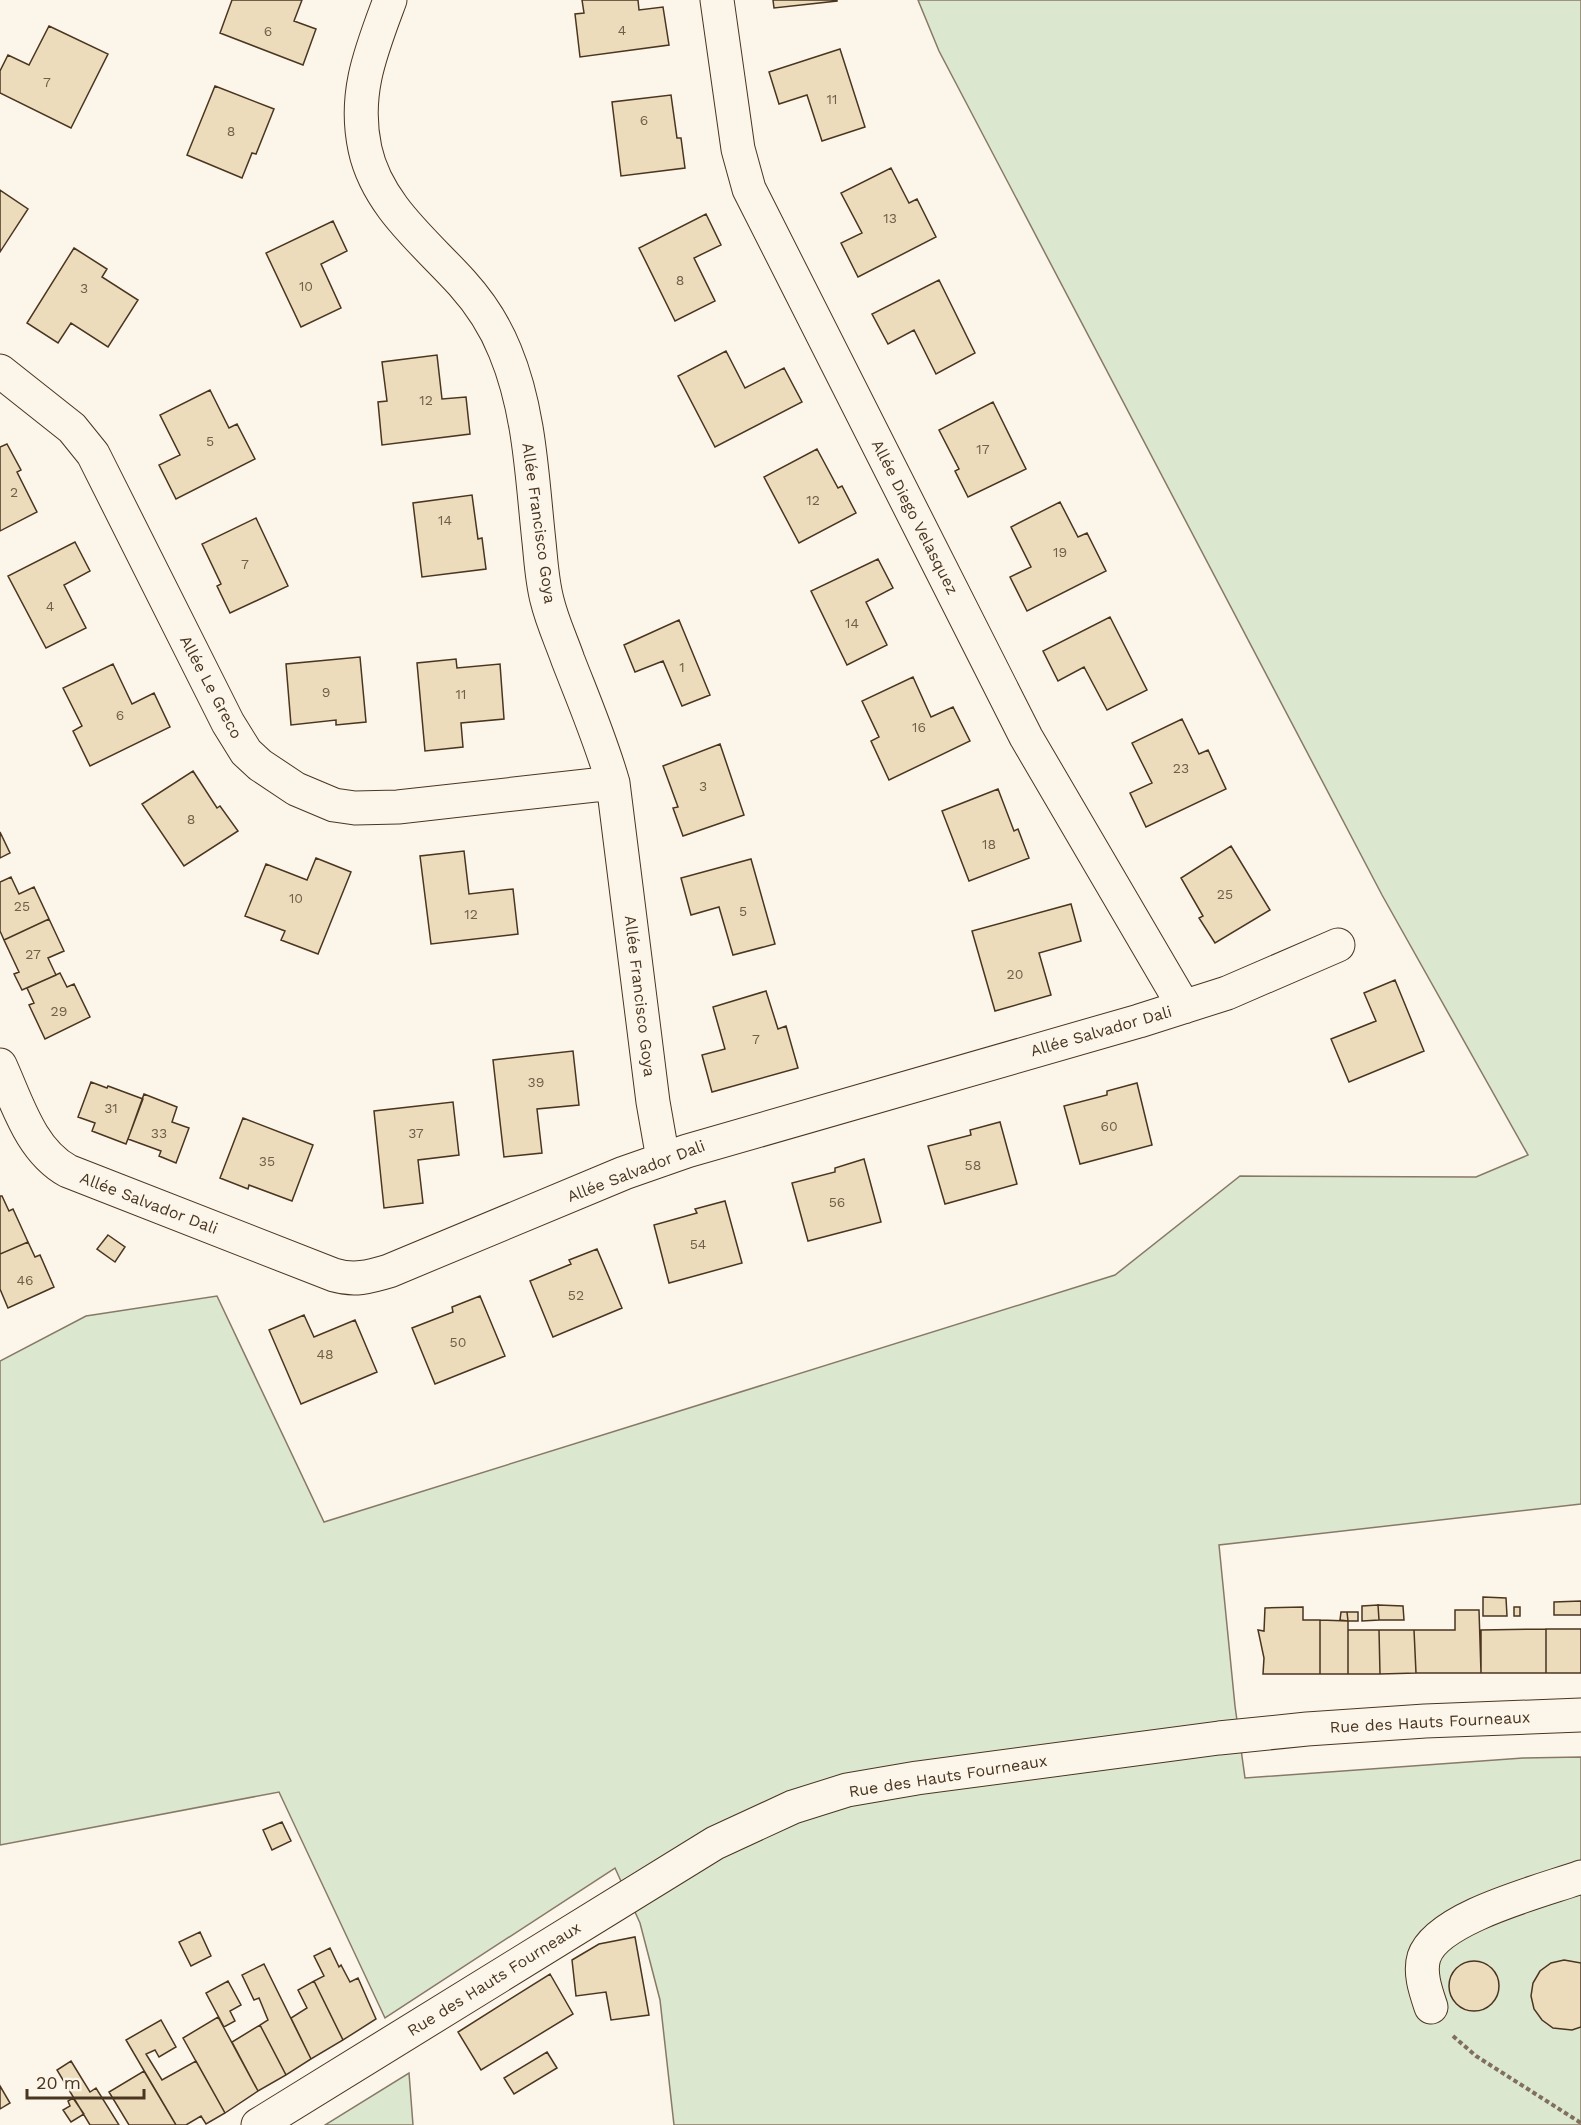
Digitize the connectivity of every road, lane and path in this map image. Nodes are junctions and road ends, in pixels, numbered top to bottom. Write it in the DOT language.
graph roads {
  1 [pos="390,0"];
  2 [pos="717,0"];
  3 [pos="0,371"];
  4 [pos="613,783"];
  5 [pos="1338,945"];
  6 [pos="1184,1007"];
  7 [pos="0,1065"];
  8 [pos="663,1159"];
  9 [pos="1581,1715"];
  10 [pos="1581,1877"];
  11 [pos="1431,2007"];
  12 [pos="1581,2123"];
  13 [pos="258,2125"];
  1 -- 4 [label="street, Allée Francisco Goya"];
  2 -- 6 [label="street, Allée Diego Velasquez"];
  3 -- 4 [label="street, Allée Le Greco"];
  4 -- 8 [label="street, Allée Francisco Goya"];
  5 -- 6 [label="street, Allée Salvador Dali"];
  6 -- 8 [label="street, Allée Salvador Dali"];
  7 -- 8 [label="street, Allée Salvador Dali"];
  9 -- 13 [label="street, Rue des Hauts Fourneaux"];
  10 -- 11 [label="street"];
  11 -- 12 [label="path"];
}
